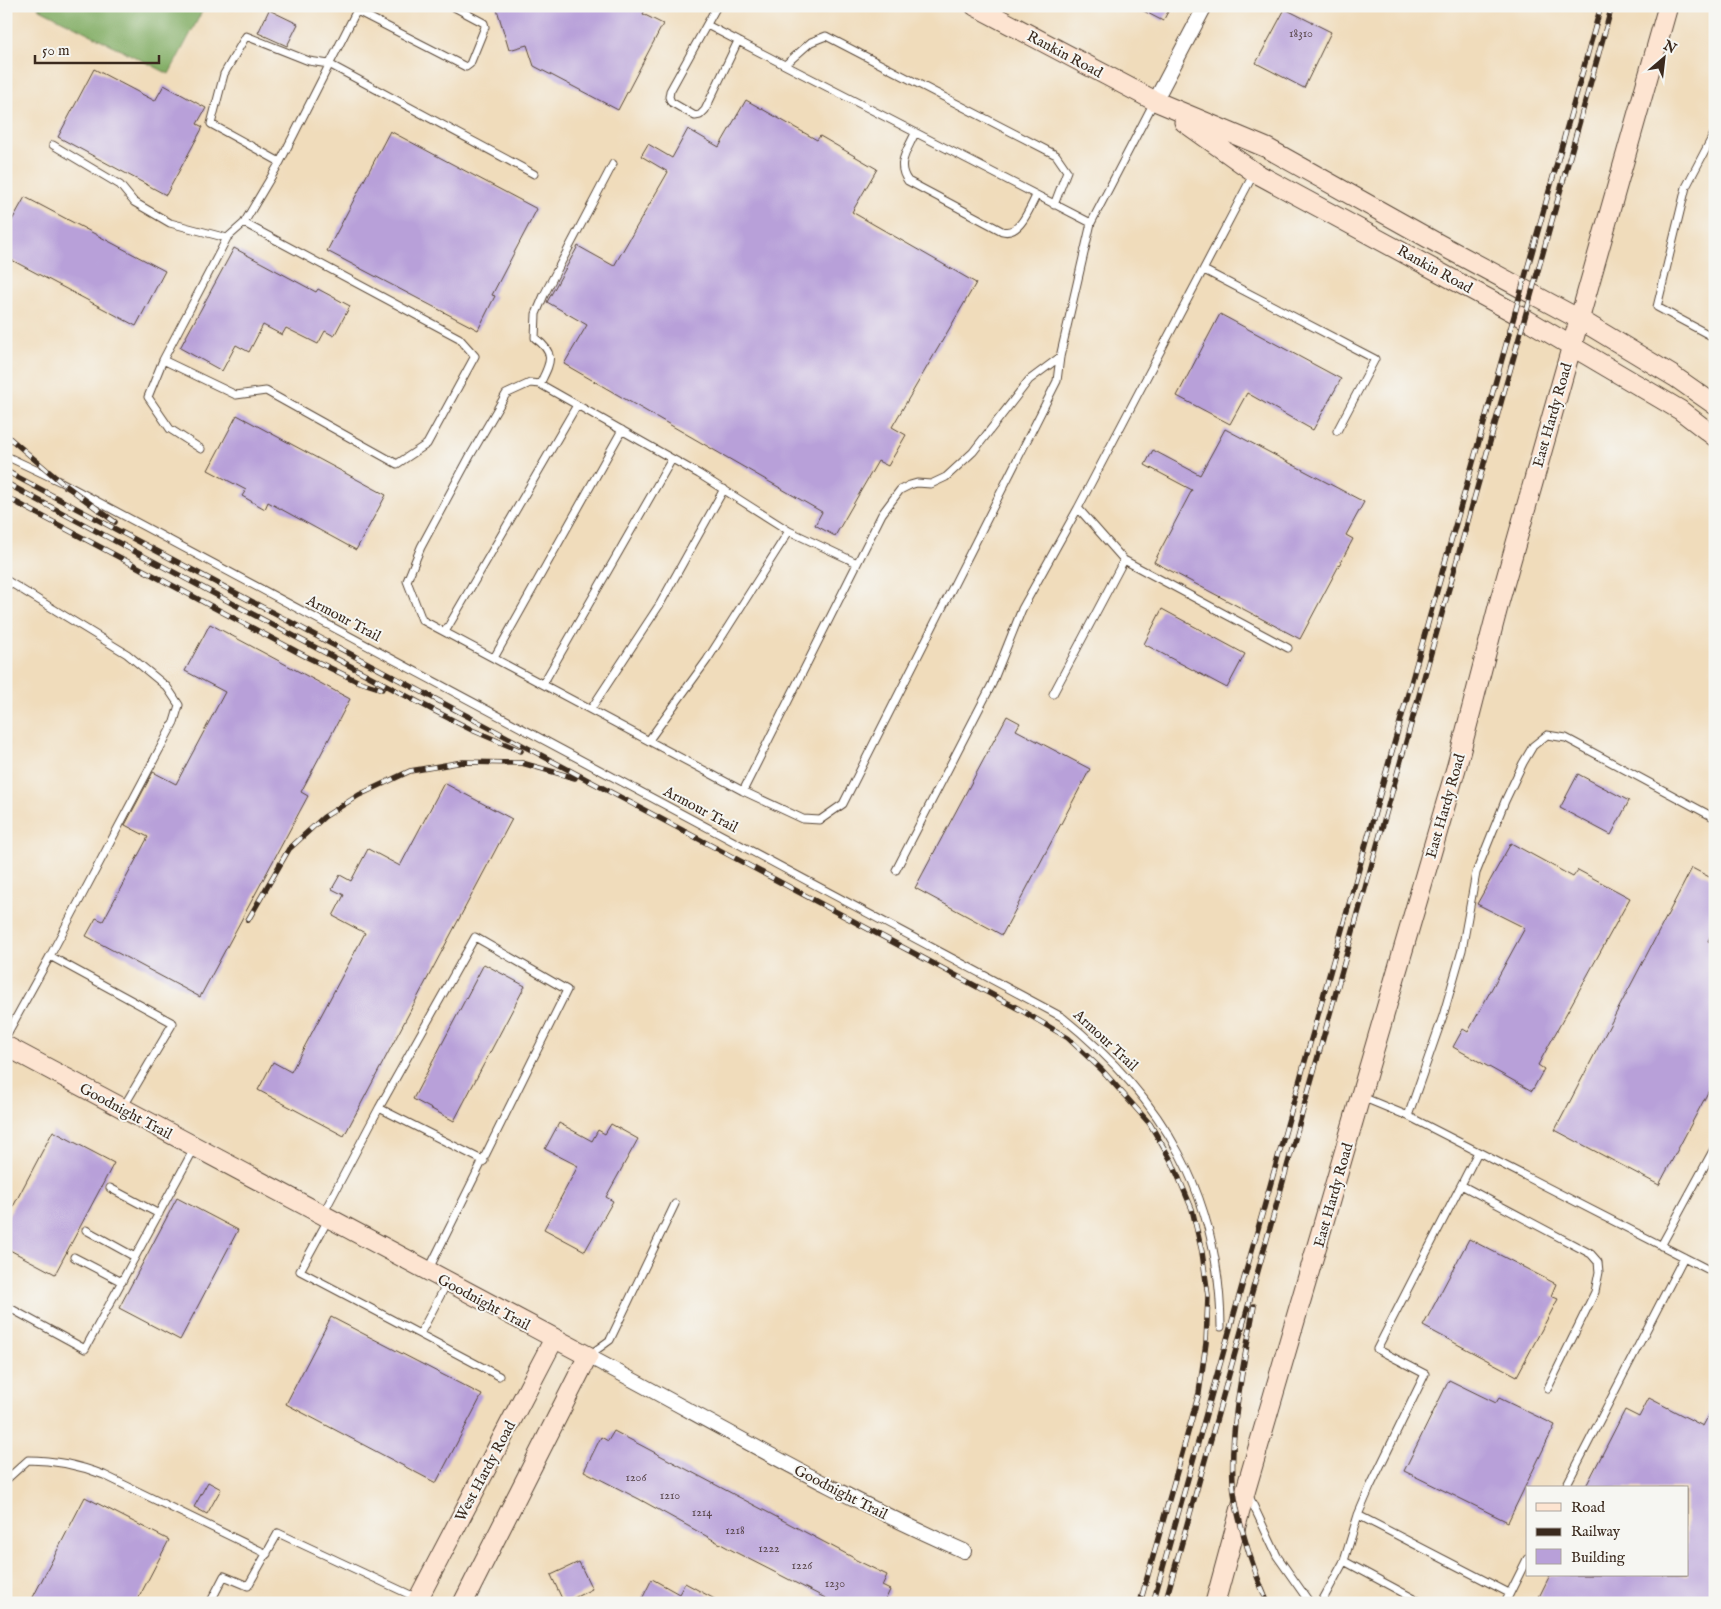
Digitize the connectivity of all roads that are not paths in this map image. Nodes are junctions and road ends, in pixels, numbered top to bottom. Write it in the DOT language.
graph roads {
  1 [pos="452,6"];
  2 [pos="717,6"];
  3 [pos="1206,6"];
  4 [pos="1668,6"];
  5 [pos="358,8"];
  6 [pos="982,8"];
  7 [pos="707,25"];
  8 [pos="738,41"];
  9 [pos="329,64"];
  10 [pos="785,65"];
  11 [pos="1155,101"];
  12 [pos="1715,132"];
  13 [pos="915,133"];
  14 [pos="53,145"];
  15 [pos="280,162"];
  16 [pos="612,164"];
  17 [pos="1254,172"];
  18 [pos="534,174"];
  19 [pos="1036,196"];
  20 [pos="1054,205"];
  21 [pos="244,223"];
  22 [pos="1091,224"];
  23 [pos="228,238"];
  24 [pos="1204,270"];
  25 [pos="1579,319"];
  26 [pos="1715,338"];
  27 [pos="1572,346"];
  28 [pos="1060,357"];
  29 [pos="163,360"];
  30 [pos="540,384"];
  31 [pos="577,405"];
  32 [pos="1715,405"];
  33 [pos="622,430"];
  34 [pos="1337,431"];
  35 [pos="1715,437"];
  36 [pos="201,449"];
  37 [pos="6,456"];
  38 [pos="672,459"];
  39 [pos="724,489"];
  40 [pos="1078,508"];
  41 [pos="789,531"];
  42 [pos="1124,560"];
  43 [pos="858,563"];
  44 [pos="6,580"];
  45 [pos="445,632"];
  46 [pos="1288,648"];
  47 [pos="494,658"];
  48 [pos="543,684"];
  49 [pos="1053,694"];
  50 [pos="591,709"];
  51 [pos="650,740"];
  52 [pos="743,791"];
  53 [pos="1715,818"];
  54 [pos="896,870"];
  55 [pos="50,956"];
  56 [pos="6,1036"];
  57 [pos="6,1046"];
  58 [pos="1362,1097"];
  59 [pos="379,1108"];
  60 [pos="123,1109"];
  61 [pos="1408,1116"];
  62 [pos="195,1147"];
  63 [pos="1715,1147"];
  64 [pos="1478,1152"];
  65 [pos="484,1161"];
  66 [pos="1461,1185"];
  67 [pos="110,1188"];
  68 [pos="675,1204"];
  69 [pos="158,1214"];
  70 [pos="326,1216"];
  71 [pos="86,1230"];
  72 [pos="1661,1246"];
  73 [pos="74,1257"];
  74 [pos="135,1257"];
  75 [pos="1684,1257"];
  76 [pos="428,1272"];
  77 [pos="1715,1274"];
  78 [pos="122,1282"];
  79 [pos="447,1282"];
  80 [pos="6,1306"];
  81 [pos="1221,1328"];
  82 [pos="420,1334"];
  83 [pos="554,1339"];
  84 [pos="588,1356"];
  85 [pos="499,1376"];
  86 [pos="1548,1388"];
  87 [pos="6,1480"];
  88 [pos="1566,1486"];
  89 [pos="1246,1489"];
  90 [pos="1358,1515"];
  91 [pos="964,1551"];
  92 [pos="267,1554"];
  93 [pos="1344,1561"];
  94 [pos="1526,1561"];
  95 [pos="1509,1593"];
  96 [pos="417,1601"];
  97 [pos="210,1603"];
  98 [pos="463,1603"];
  99 [pos="1215,1603"];
  100 [pos="1310,1603"];
  101 [pos="1321,1603"];
  102 [pos="1422,1603"];
  103 [pos="1505,1603"];
  1 -- 5 [label="lane"];
  2 -- 7 [label="lane"];
  3 -- 11 [label="street"];
  4 -- 25 [label="main road, East Hardy Road"];
  5 -- 9 [label="lane"];
  6 -- 11 [label="main road, Rankin Road"];
  7 -- 8 [label="lane"];
  7 -- 8 [label="lane"];
  8 -- 10 [label="lane"];
  9 -- 15 [label="lane"];
  9 -- 15 [label="lane"];
  9 -- 18 [label="lane"];
  10 -- 13 [label="lane"];
  10 -- 20 [label="lane"];
  11 -- 17 [label="main road, Rankin Road"];
  11 -- 22 [label="lane"];
  11 -- 25 [label="main road, Rankin Road"];
  12 -- 26 [label="lane"];
  13 -- 19 [label="lane"];
  13 -- 19 [label="lane"];
  14 -- 23 [label="lane"];
  15 -- 21 [label="lane"];
  16 -- 30 [label="lane"];
  17 -- 24 [label="lane"];
  17 -- 27 [label="main road, Rankin Road"];
  19 -- 20 [label="lane"];
  20 -- 22 [label="lane"];
  21 -- 23 [label="lane"];
  21 -- 29 [label="lane"];
  22 -- 28 [label="lane"];
  23 -- 29 [label="lane"];
  24 -- 34 [label="lane"];
  24 -- 40 [label="lane"];
  25 -- 27 [label="main road, East Hardy Road"];
  25 -- 32 [label="main road, Rankin Road"];
  27 -- 35 [label="main road, Rankin Road"];
  27 -- 58 [label="main road, East Hardy Road"];
  28 -- 43 [label="lane"];
  28 -- 52 [label="lane"];
  29 -- 36 [label="lane"];
  30 -- 31 [label="lane"];
  30 -- 45 [label="lane"];
  31 -- 33 [label="lane"];
  31 -- 45 [label="lane"];
  33 -- 38 [label="lane"];
  33 -- 47 [label="lane"];
  37 -- 81 [label="lane, Armour Trail"];
  38 -- 39 [label="lane"];
  38 -- 48 [label="lane"];
  39 -- 41 [label="lane"];
  39 -- 50 [label="lane"];
  40 -- 42 [label="lane"];
  40 -- 54 [label="lane"];
  41 -- 43 [label="lane"];
  41 -- 51 [label="lane"];
  42 -- 46 [label="lane"];
  42 -- 49 [label="lane"];
  43 -- 52 [label="lane"];
  44 -- 55 [label="lane"];
  45 -- 47 [label="lane"];
  47 -- 48 [label="lane"];
  48 -- 50 [label="lane"];
  50 -- 51 [label="lane"];
  51 -- 52 [label="lane"];
  53 -- 61 [label="lane"];
  55 -- 56 [label="lane"];
  55 -- 60 [label="lane"];
  57 -- 60 [label="main road, Goodnight Trail"];
  58 -- 61 [label="lane"];
  58 -- 89 [label="main road, East Hardy Road"];
  59 -- 65 [label="lane"];
  59 -- 65 [label="lane"];
  59 -- 70 [label="lane"];
  60 -- 62 [label="main road, Goodnight Trail"];
  61 -- 64 [label="lane"];
  62 -- 69 [label="lane"];
  62 -- 70 [label="main road, Goodnight Trail"];
  63 -- 72 [label="lane"];
  64 -- 66 [label="lane"];
  64 -- 72 [label="lane"];
  65 -- 76 [label="lane"];
  66 -- 86 [label="lane"];
  66 -- 90 [label="lane"];
  67 -- 69 [label="lane"];
  68 -- 84 [label="lane"];
  69 -- 74 [label="lane"];
  70 -- 76 [label="main road, Goodnight Trail"];
  70 -- 82 [label="lane"];
  71 -- 74 [label="lane"];
  72 -- 75 [label="lane"];
  73 -- 78 [label="lane"];
  74 -- 78 [label="lane"];
  75 -- 77 [label="lane"];
  75 -- 88 [label="lane"];
  76 -- 79 [label="main road, Goodnight Trail"];
  78 -- 80 [label="lane"];
  79 -- 82 [label="lane"];
  79 -- 83 [label="main road, Goodnight Trail"];
  82 -- 85 [label="lane"];
  83 -- 84 [label="main road, Goodnight Trail"];
  83 -- 96 [label="main road, West Hardy Road"];
  84 -- 91 [label="street, Goodnight Trail"];
  84 -- 98 [label="main road"];
  87 -- 92 [label="lane"];
  89 -- 99 [label="main road, East Hardy Road"];
  89 -- 100 [label="lane"];
  90 -- 93 [label="lane"];
  90 -- 95 [label="lane"];
  92 -- 96 [label="lane"];
  92 -- 97 [label="lane"];
  93 -- 101 [label="lane"];
  93 -- 102 [label="lane"];
  94 -- 95 [label="lane"];
  95 -- 103 [label="lane"];
}
